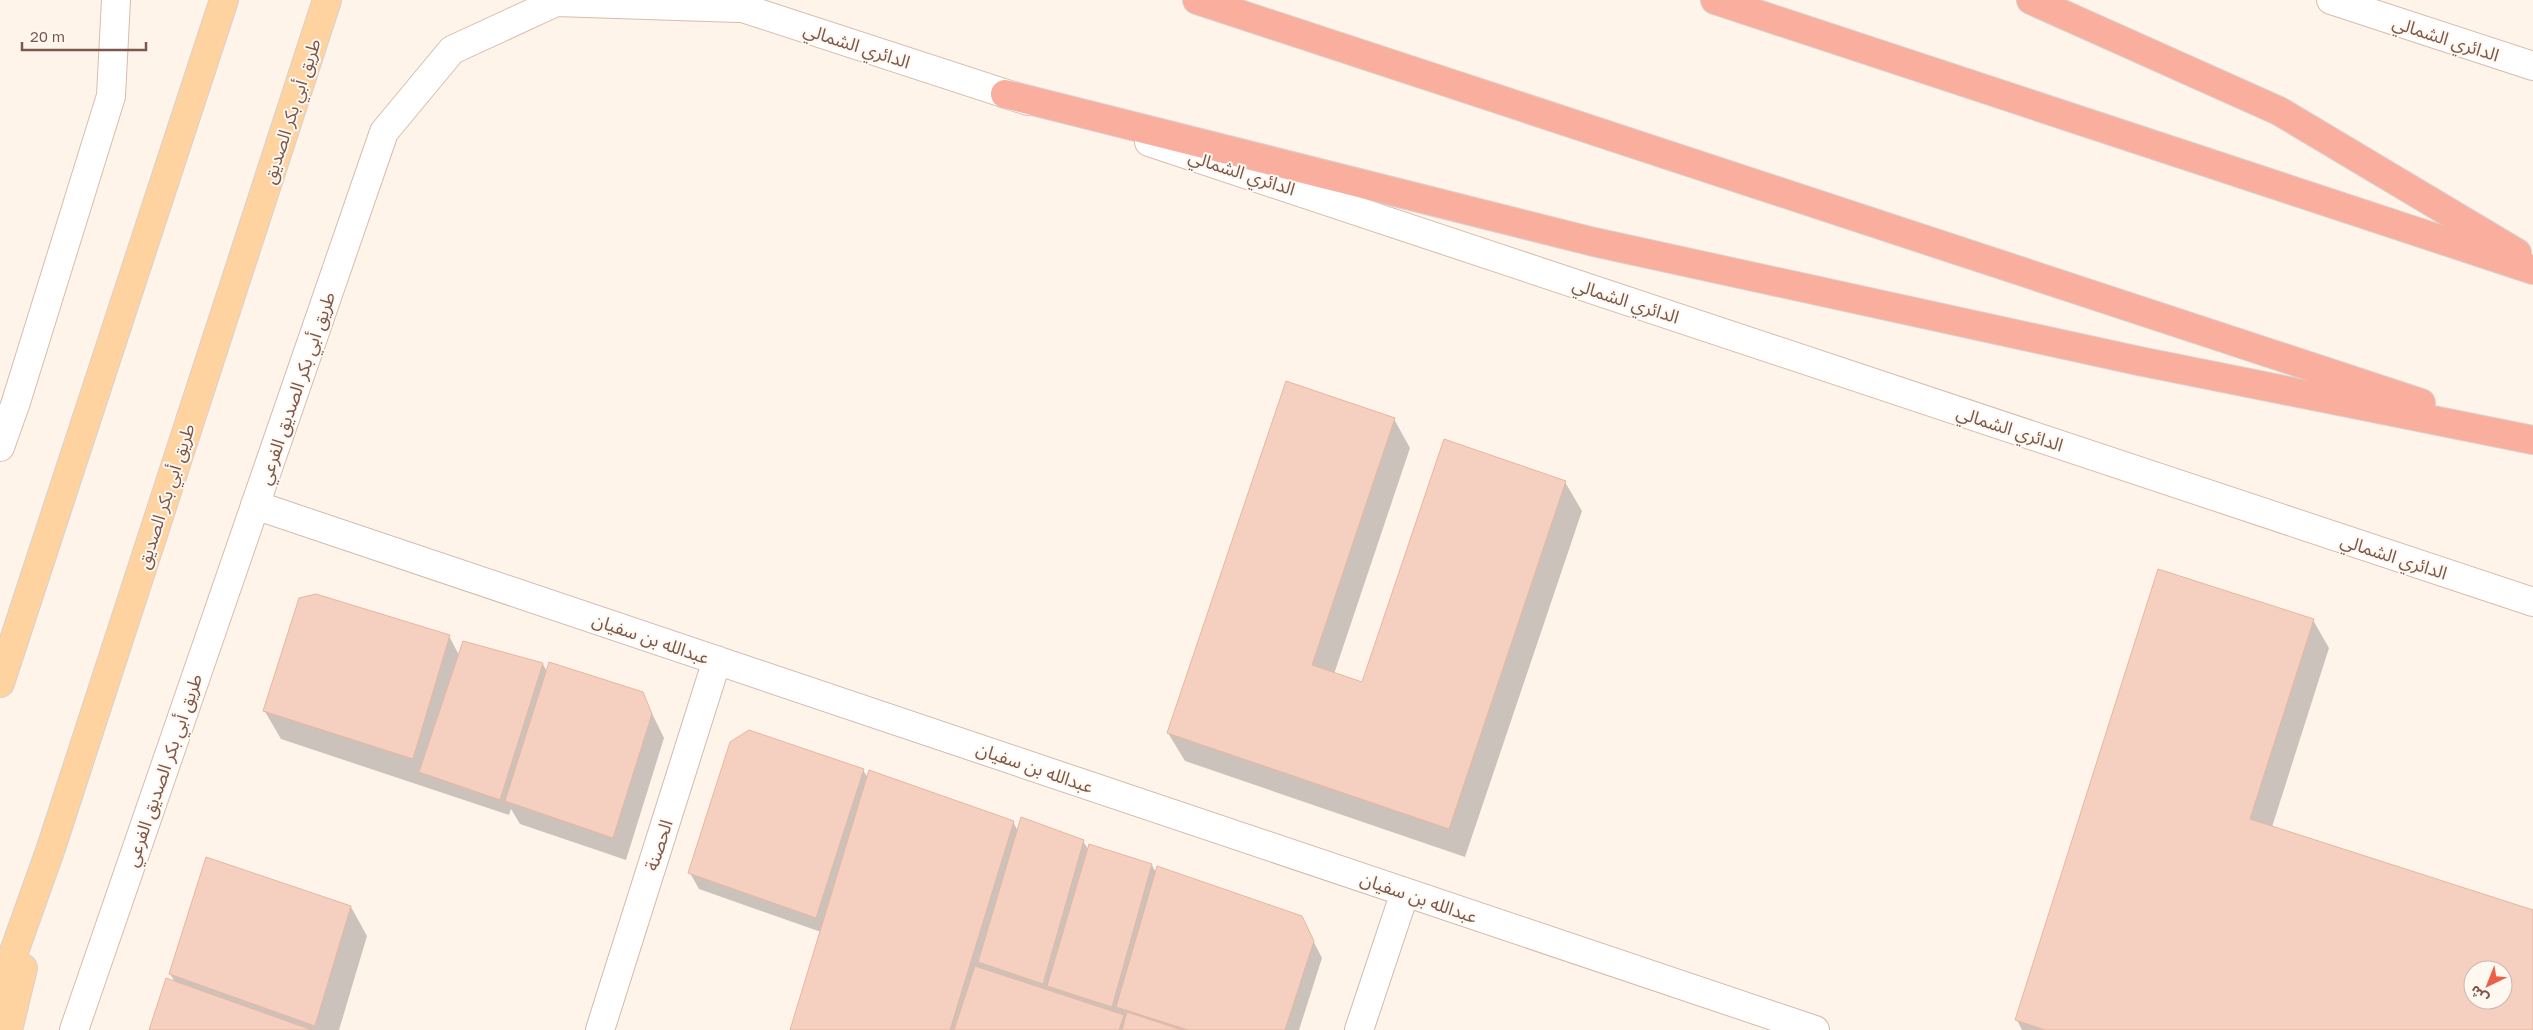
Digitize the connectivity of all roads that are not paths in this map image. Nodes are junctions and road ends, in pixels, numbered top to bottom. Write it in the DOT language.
graph roads {
  1 [pos="116,0"];
  2 [pos="224,0"];
  3 [pos="327,0"];
  4 [pos="718,0"];
  5 [pos="1197,0"];
  6 [pos="1715,0"];
  7 [pos="2031,0"];
  8 [pos="2331,0"];
  9 [pos="744,8"];
  10 [pos="2533,66"];
  11 [pos="1005,94"];
  12 [pos="2533,263"];
  13 [pos="2533,270"];
  14 [pos="8,400"];
  15 [pos="2533,440"];
  16 [pos="0,447"];
  17 [pos="255,505"];
  18 [pos="2533,602"];
  19 [pos="717,660"];
  20 [pos="0,683"];
  21 [pos="51,848"];
  22 [pos="1405,892"];
  23 [pos="0,991"];
  24 [pos="8,1030"];
  25 [pos="74,1030"];
  26 [pos="600,1030"];
  27 [pos="1360,1030"];
  28 [pos="1815,1030"];
  1 -- 14 [label="street"];
  2 -- 20 [label="main road"];
  3 -- 21 [label="main road, طريق أبي بكر الصديق"];
  4 -- 9 [label="street, الدائري الشمالي"];
  5 -- 15 [label="highway"];
  6 -- 13 [label="highway"];
  7 -- 12 [label="highway"];
  8 -- 10 [label="street, الدائري الشمالي"];
  9 -- 11 [label="street, الدائري الشمالي"];
  9 -- 17 [label="street, طريق أبي بكر الصديق الفرعي"];
  11 -- 15 [label="highway"];
  11 -- 18 [label="street, الدائري الشمالي"];
  14 -- 16 [label="street"];
  17 -- 19 [label="street, عبدالله بن سفيان"];
  17 -- 25 [label="street, طريق أبي بكر الصديق الفرعي"];
  19 -- 22 [label="street, عبدالله بن سفيان"];
  19 -- 26 [label="street, الحصنة"];
  21 -- 23 [label="main road, طريق أبي بكر الصديق"];
  21 -- 24 [label="main road"];
  22 -- 27 [label="street"];
  22 -- 28 [label="street, عبدالله بن سفيان"];
}
